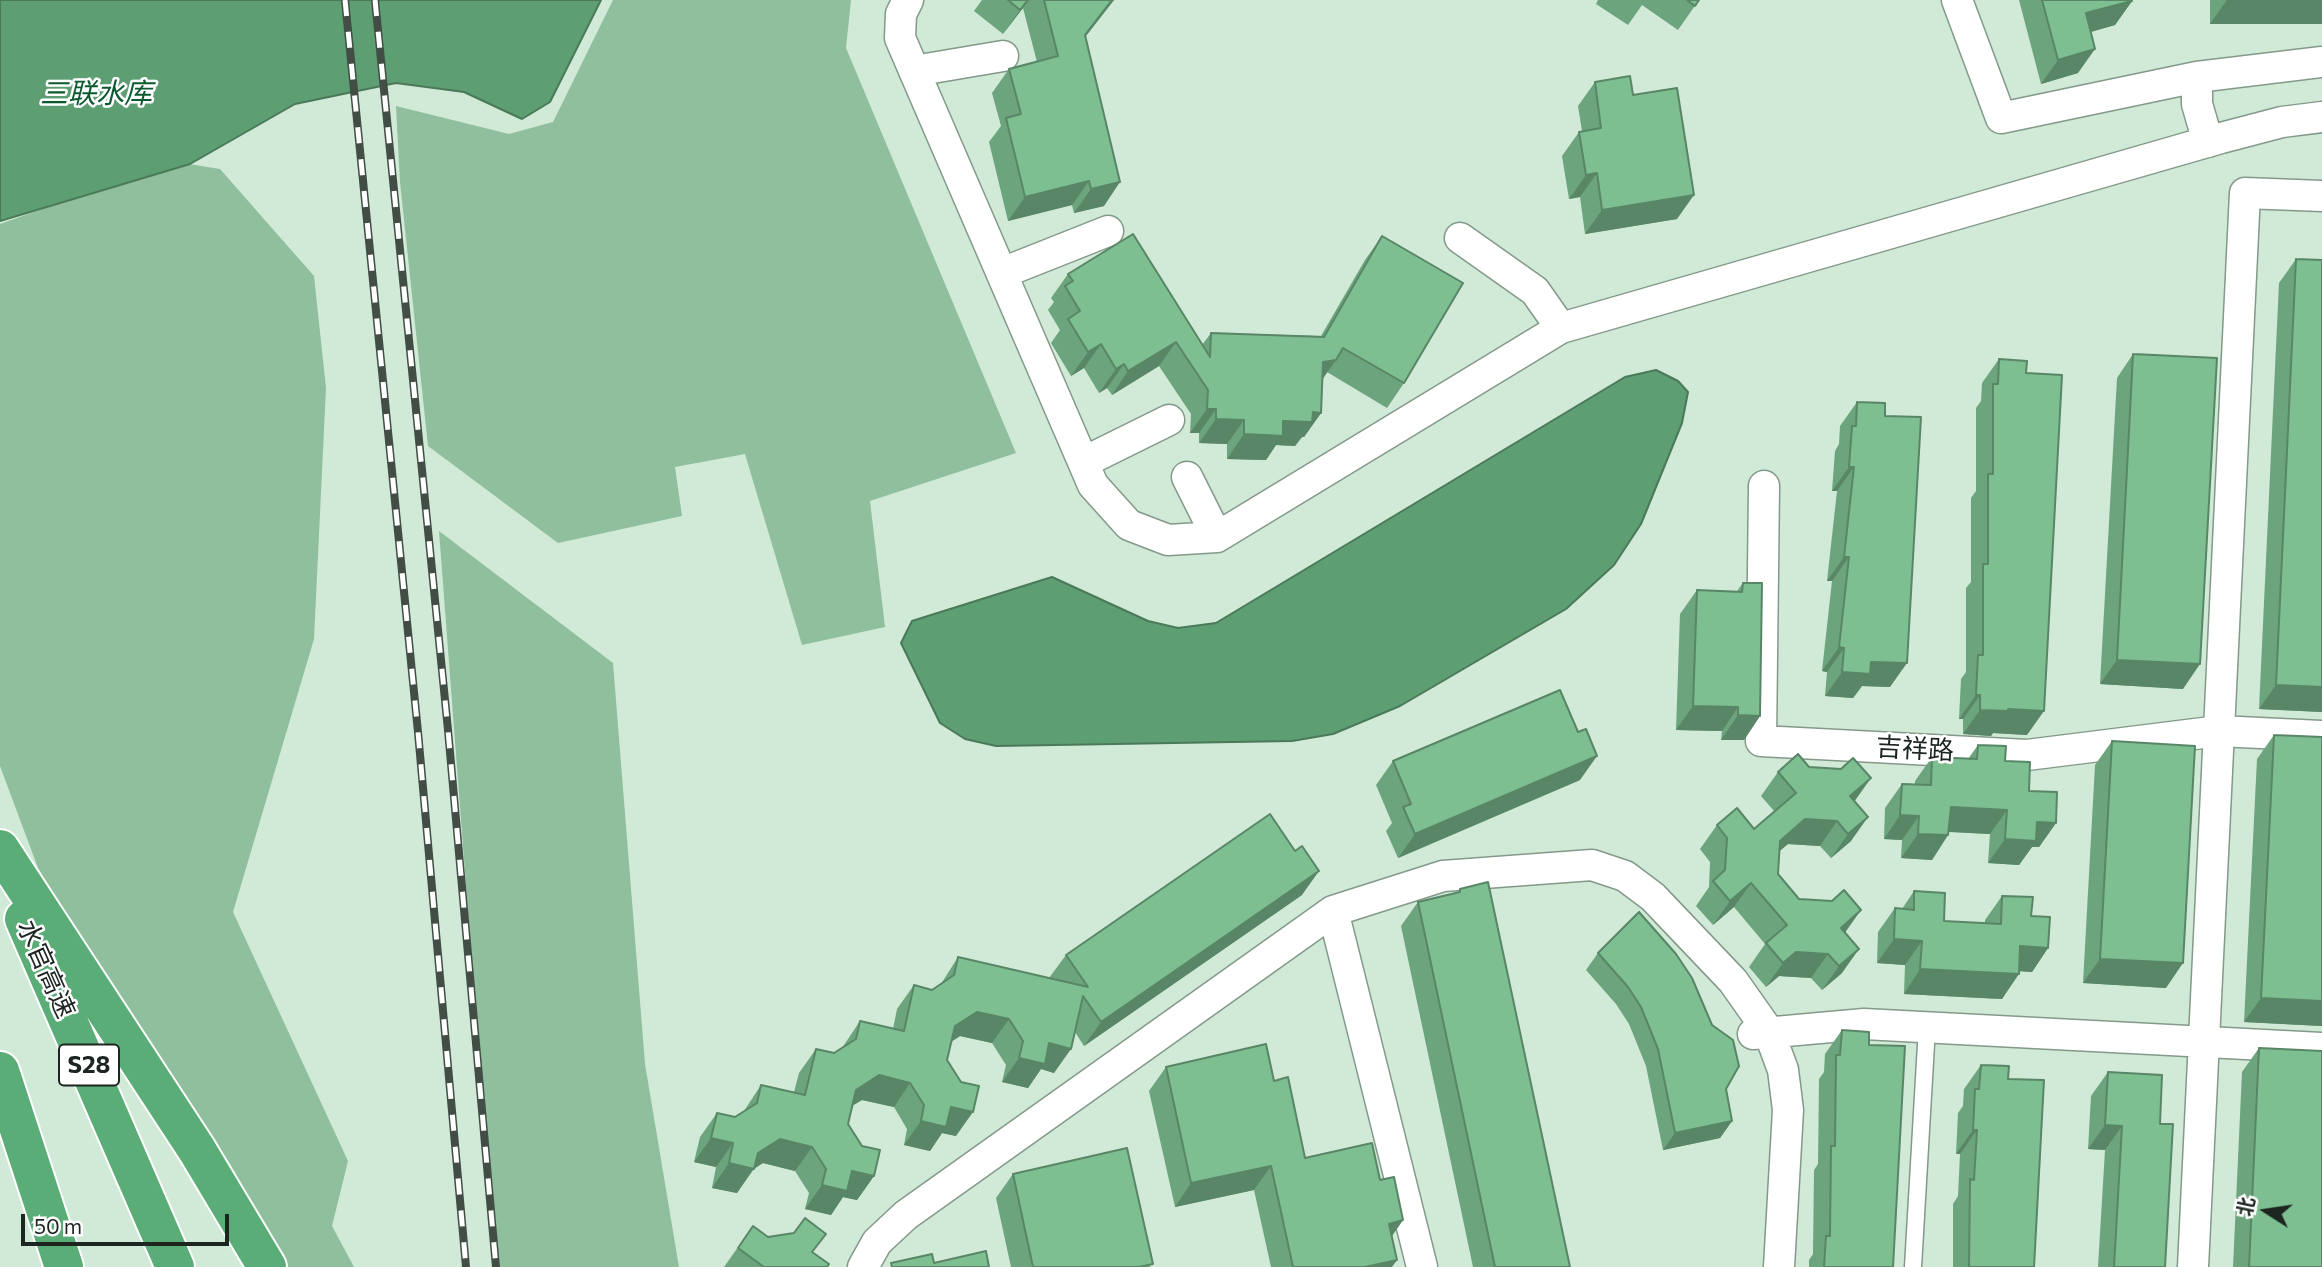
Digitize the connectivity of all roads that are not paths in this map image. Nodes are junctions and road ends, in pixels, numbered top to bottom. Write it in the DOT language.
graph roads {
  1 [pos="908,0"];
  2 [pos="1956,0"];
  3 [pos="1003,56"];
  4 [pos="2322,62"];
  5 [pos="914,71"];
  6 [pos="2197,77"];
  7 [pos="2322,117"];
  8 [pos="2208,142"];
  9 [pos="2322,196"];
  10 [pos="1108,231"];
  11 [pos="1460,238"];
  12 [pos="1002,274"];
  13 [pos="1561,328"];
  14 [pos="1168,420"];
  15 [pos="1084,462"];
  16 [pos="1187,477"];
  17 [pos="1764,486"];
  18 [pos="1217,537"];
  19 [pos="2219,731"];
  20 [pos="2322,736"];
  21 [pos="0,849"];
  22 [pos="0,865"];
  23 [pos="1333,911"];
  24 [pos="1927,1027"];
  25 [pos="1761,1033"];
  26 [pos="2204,1042"];
  27 [pos="2322,1048"];
  28 [pos="0,1071"];
  29 [pos="64,1267"];
  30 [pos="176,1267"];
  31 [pos="267,1267"];
  32 [pos="863,1267"];
  33 [pos="1422,1267"];
  34 [pos="1779,1267"];
  35 [pos="1913,1267"];
  36 [pos="2193,1267"];
  1 -- 5 [label="street"];
  2 -- 6 [label="street"];
  3 -- 5 [label="street"];
  4 -- 6 [label="street"];
  5 -- 12 [label="street"];
  6 -- 8 [label="street"];
  7 -- 8 [label="street"];
  8 -- 13 [label="street"];
  9 -- 19 [label="street"];
  10 -- 12 [label="street"];
  11 -- 13 [label="street"];
  12 -- 15 [label="street"];
  13 -- 18 [label="street"];
  14 -- 15 [label="street"];
  15 -- 18 [label="street"];
  16 -- 18 [label="street"];
  17 -- 19 [label="street, 吉祥路"];
  19 -- 20 [label="street, 吉祥路"];
  19 -- 26 [label="street"];
  21 -- 31 [label="highway"];
  22 -- 30 [label="highway, 水官高速 / S28"];
  23 -- 25 [label="street"];
  23 -- 32 [label="street"];
  23 -- 33 [label="street"];
  24 -- 25 [label="street"];
  24 -- 26 [label="street"];
  24 -- 35 [label="lane"];
  25 -- 34 [label="street"];
  26 -- 27 [label="street"];
  26 -- 36 [label="street"];
  28 -- 29 [label="highway"];
}
